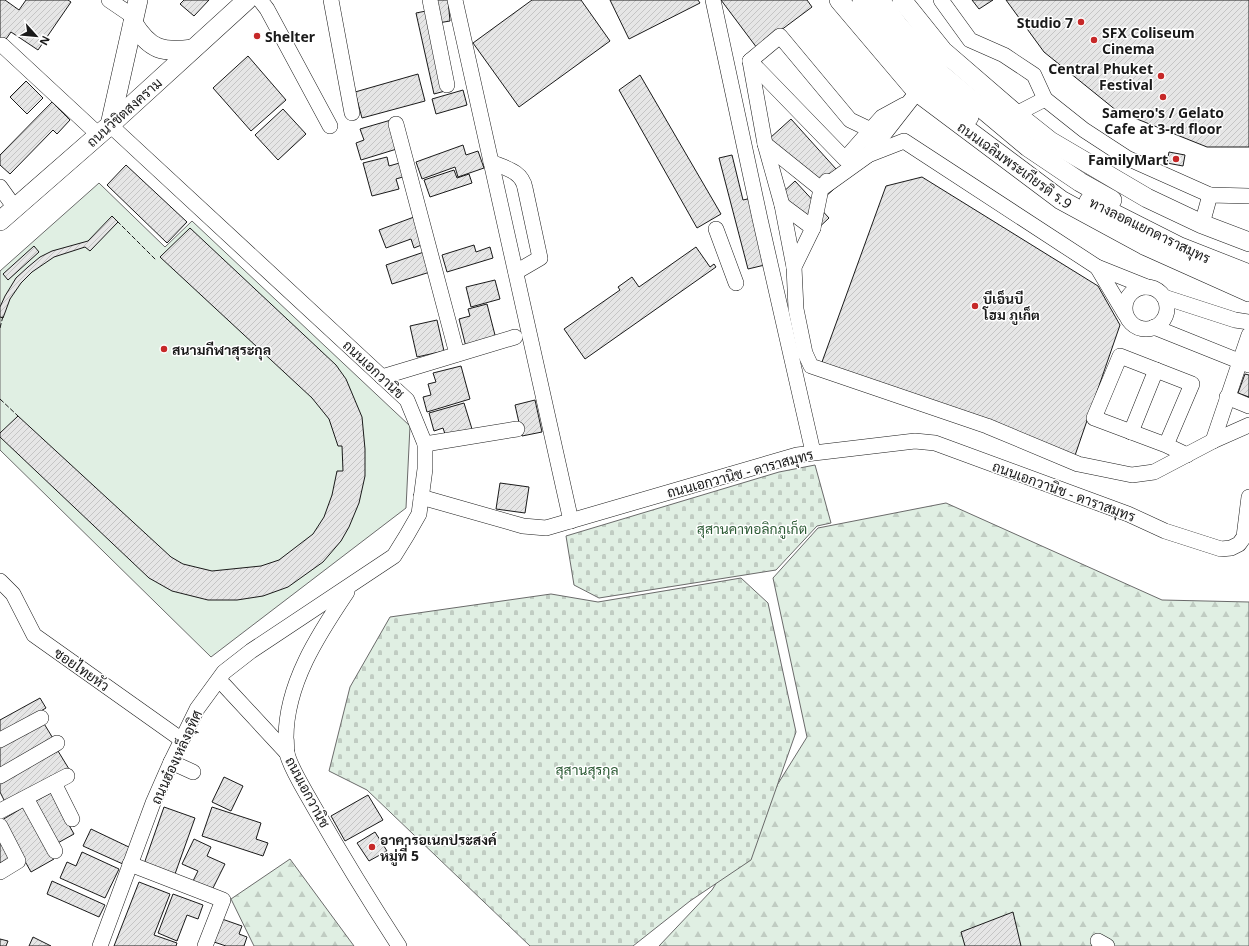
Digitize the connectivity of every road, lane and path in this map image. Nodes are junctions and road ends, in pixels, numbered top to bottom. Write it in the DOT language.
graph roads {
  1 [pos="109,0"];
  2 [pos="247,0"];
  3 [pos="260,0"];
  4 [pos="332,0"];
  5 [pos="430,0"];
  6 [pos="455,0"];
  7 [pos="713,0"];
  8 [pos="839,0"];
  9 [pos="862,0"];
  10 [pos="880,0"];
  11 [pos="902,0"];
  12 [pos="941,0"];
  13 [pos="135,13"];
  14 [pos="2,45"];
  15 [pos="193,49"];
  16 [pos="750,60"];
  17 [pos="447,85"];
  18 [pos="913,97"];
  19 [pos="1045,99"];
  20 [pos="352,113"];
  21 [pos="1016,114"];
  22 [pos="396,124"];
  23 [pos="330,126"];
  24 [pos="105,130"];
  25 [pos="870,130"];
  26 [pos="765,144"];
  27 [pos="867,156"];
  28 [pos="845,159"];
  29 [pos="491,162"];
  30 [pos="0,187"];
  31 [pos="821,189"];
  32 [pos="1210,196"];
  33 [pos="1249,196"];
  34 [pos="782,205"];
  35 [pos="15,208"];
  36 [pos="0,221"];
  37 [pos="1202,224"];
  38 [pos="813,228"];
  39 [pos="716,229"];
  40 [pos="1249,242"];
  41 [pos="1249,262"];
  42 [pos="794,266"];
  43 [pos="1097,267"];
  44 [pos="516,272"];
  45 [pos="1249,274"];
  46 [pos="736,283"];
  47 [pos="1147,287"];
  48 [pos="1249,292"];
  49 [pos="1164,297"];
  50 [pos="1125,315"];
  51 [pos="1249,322"];
  52 [pos="1154,328"];
  53 [pos="1249,335"];
  54 [pos="515,337"];
  55 [pos="457,354"];
  56 [pos="1244,363"];
  57 [pos="1156,370"];
  58 [pos="382,377"];
  59 [pos="1227,397"];
  60 [pos="1249,406"];
  61 [pos="1249,425"];
  62 [pos="517,429"];
  63 [pos="1131,432"];
  64 [pos="1213,441"];
  65 [pos="425,444"];
  66 [pos="1166,445"];
  67 [pos="813,452"];
  68 [pos="1187,455"];
  69 [pos="421,497"];
  70 [pos="1249,497"];
  71 [pos="571,521"];
  72 [pos="0,581"];
  73 [pos="352,585"];
  74 [pos="313,611"];
  75 [pos="325,624"];
  76 [pos="228,670"];
  77 [pos="224,685"];
  78 [pos="210,692"];
  79 [pos="42,718"];
  80 [pos="286,726"];
  81 [pos="269,735"];
  82 [pos="0,740"];
  83 [pos="182,740"];
  84 [pos="57,743"];
  85 [pos="286,753"];
  86 [pos="172,762"];
  87 [pos="193,772"];
  88 [pos="0,776"];
  89 [pos="67,776"];
  90 [pos="54,783"];
  91 [pos="26,798"];
  92 [pos="1,810"];
  93 [pos="72,819"];
  94 [pos="0,826"];
  95 [pos="55,851"];
  96 [pos="130,864"];
  97 [pos="0,872"];
  98 [pos="100,946"];
  99 [pos="205,946"];
  100 [pos="399,946"];
  1 -- 13 [label="street"];
  2 -- 15 [label="main road, ถนนวิชิตสงคราม"];
  3 -- 23 [label="street"];
  4 -- 20 [label="street"];
  5 -- 17 [label="street"];
  6 -- 29 [label="street"];
  7 -- 67 [label="street"];
  8 -- 18 [label="main road, ถนนเฉลิมพระเกียรติ ร.9"];
  9 -- 45 [label="main road, ทางลอดแยกดาราสมุทร"];
  10 -- 41 [label="main road, ทางลอดแยกดาราสมุทร"];
  11 -- 21 [label="main road"];
  12 -- 19 [label="street"];
  13 -- 15 [label="main road"];
  13 -- 24 [label="main road"];
  14 -- 24 [label="street, ถนนเอกวานิช"];
  15 -- 24 [label="main road, ถนนวิชิตสงคราม"];
  16 -- 25 [label="street"];
  16 -- 26 [label="street"];
  16 -- 28 [label="street"];
  18 -- 25 [label="street"];
  18 -- 27 [label="street"];
  18 -- 48 [label="main road, ถนนเฉลิมพระเกียรติ ร.9"];
  19 -- 21 [label="street"];
  19 -- 32 [label="street"];
  21 -- 37 [label="main road"];
  22 -- 55 [label="street"];
  24 -- 35 [label="main road, ถนนวิชิตสงคราม"];
  24 -- 58 [label="street, ถนนเอกวานิช"];
  25 -- 28 [label="street"];
  26 -- 31 [label="street"];
  26 -- 34 [label="street"];
  27 -- 31 [label="street"];
  27 -- 43 [label="street"];
  28 -- 31 [label="street"];
  29 -- 44 [label="street"];
  29 -- 44 [label="street"];
  30 -- 35 [label="street"];
  31 -- 38 [label="street"];
  32 -- 33 [label="street"];
  32 -- 37 [label="street"];
  34 -- 38 [label="street"];
  34 -- 42 [label="street"];
  35 -- 36 [label="main road, ถนนวิชิตสงคราม"];
  37 -- 40 [label="main road"];
  38 -- 42 [label="street"];
  39 -- 46 [label="street"];
  42 -- 68 [label="street"];
  43 -- 47 [label="street"];
  43 -- 50 [label="street"];
  44 -- 71 [label="street"];
  47 -- 49 [label="street"];
  47 -- 50 [label="street"];
  49 -- 51 [label="street"];
  49 -- 52 [label="street"];
  50 -- 52 [label="street"];
  52 -- 56 [label="street"];
  53 -- 56 [label="street"];
  54 -- 55 [label="street"];
  55 -- 58 [label="street"];
  56 -- 59 [label="street"];
  57 -- 63 [label="street"];
  57 -- 63 [label="street"];
  57 -- 66 [label="street"];
  58 -- 65 [label="street, ถนนเอกวานิช"];
  59 -- 60 [label="street"];
  59 -- 64 [label="street"];
  61 -- 64 [label="street"];
  62 -- 65 [label="street"];
  63 -- 66 [label="street"];
  64 -- 68 [label="street"];
  65 -- 69 [label="street, ถนนเอกวานิช"];
  66 -- 68 [label="street"];
  67 -- 70 [label="street, ถนนเอกวานิช - ดาราสมุทร"];
  67 -- 71 [label="street, ถนนเอกวานิช - ดาราสมุทร"];
  69 -- 71 [label="street, ถนนเอกวานิช - ดาราสมุทร"];
  69 -- 73 [label="street, ถนนเอกวานิช"];
  72 -- 83 [label="street, ซอยไทยหัว"];
  73 -- 74 [label="street, ถนนฮ๋องเหล็งอุทิศ"];
  73 -- 75 [label="street, ถนนเอกวานิช"];
  74 -- 75 [label="street"];
  74 -- 76 [label="street, ถนนฮ๋องเหล็งอุทิศ"];
  75 -- 80 [label="street, ถนนเอกวานิช"];
  76 -- 77 [label="street"];
  76 -- 78 [label="street, ถนนฮ๋องเหล็งอุทิศ"];
  77 -- 78 [label="street"];
  77 -- 81 [label="street"];
  78 -- 83 [label="street, ถนนฮ๋องเหล็งอุทิศ"];
  79 -- 82 [label="street"];
  80 -- 81 [label="street"];
  80 -- 85 [label="street, ถนนเอกวานิช"];
  81 -- 85 [label="street"];
  83 -- 86 [label="street, ถนนฮ๋องเหล็งอุทิศ"];
  84 -- 88 [label="street"];
  85 -- 100 [label="street, ถนนเอกวานิช"];
  86 -- 87 [label="street"];
  86 -- 96 [label="street, ถนนฮ๋องเหล็งอุทิศ"];
  89 -- 90 [label="street"];
  90 -- 91 [label="street"];
  90 -- 93 [label="street"];
  91 -- 92 [label="street"];
  91 -- 95 [label="street"];
  94 -- 97 [label="street"];
  96 -- 98 [label="street, ถนนฮ๋องเหล็งอุทิศ"];
  96 -- 99 [label="street"];
}
